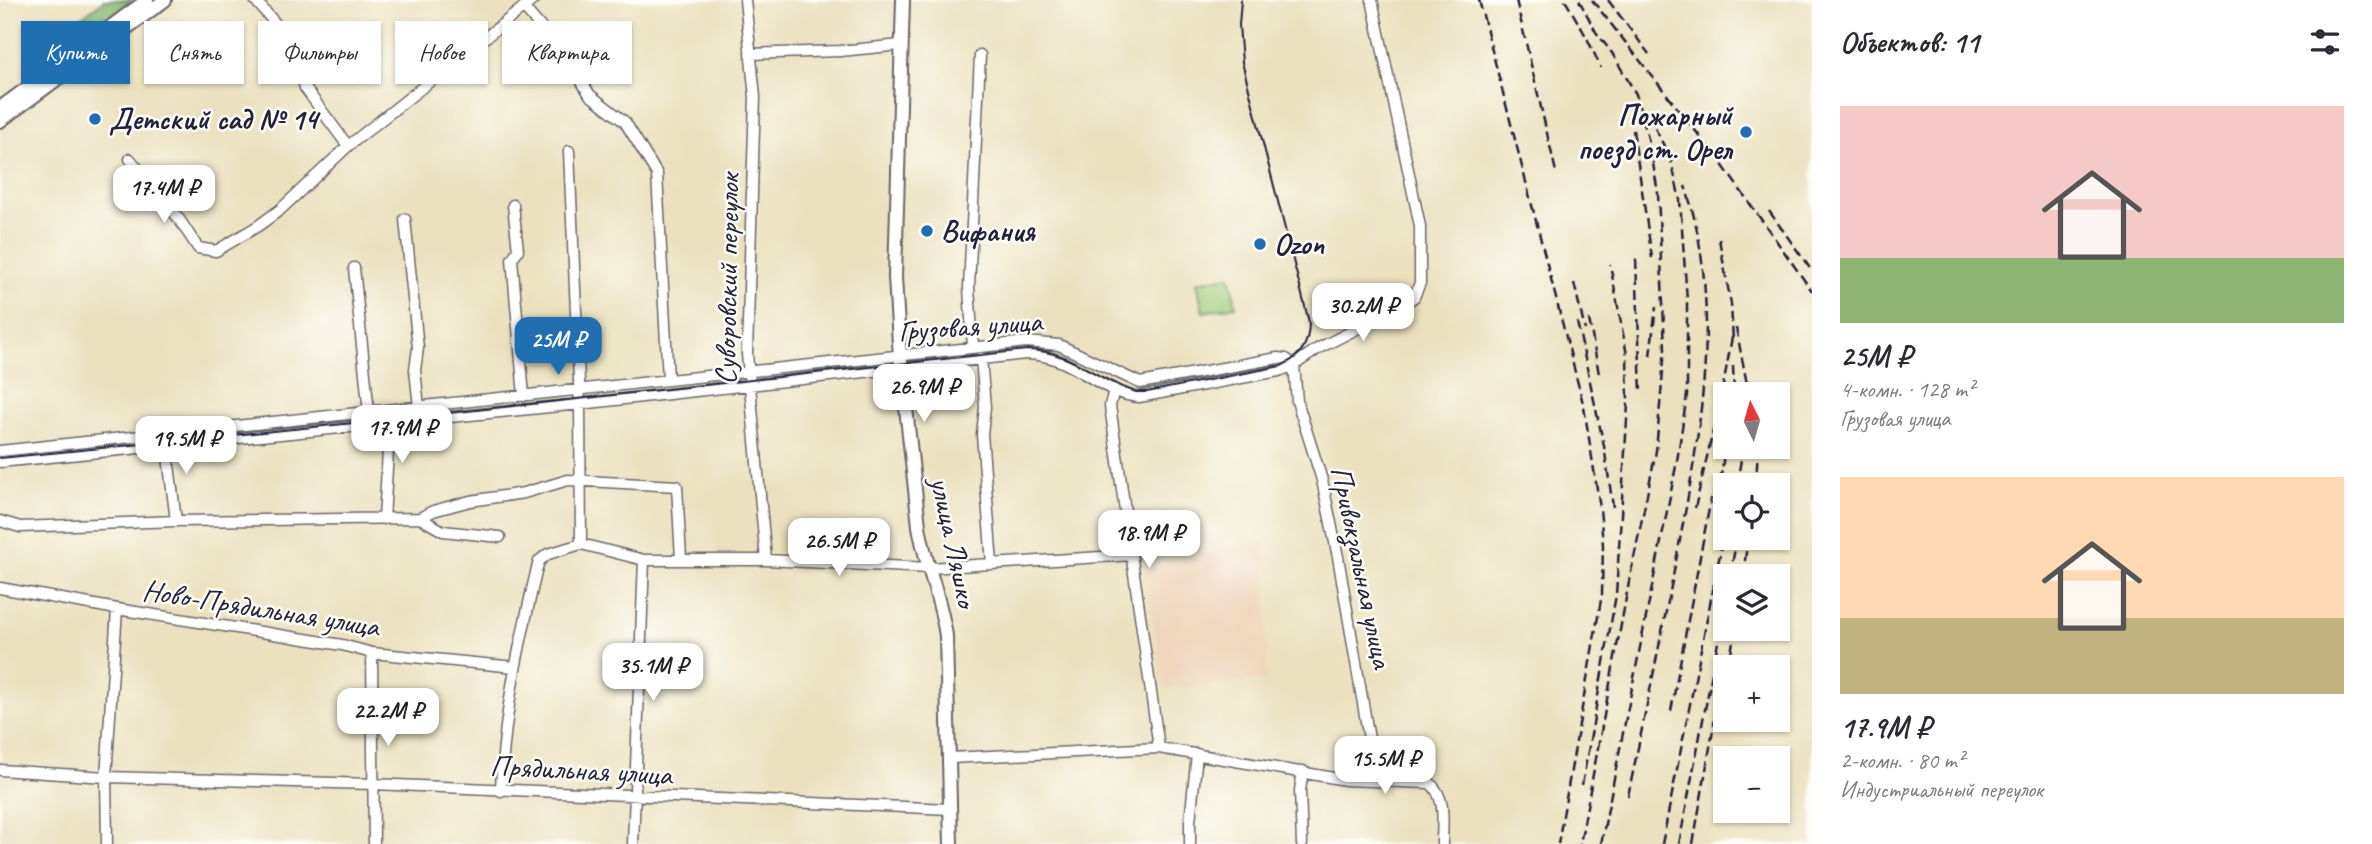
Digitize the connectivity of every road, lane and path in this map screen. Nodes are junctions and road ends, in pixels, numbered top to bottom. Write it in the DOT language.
graph roads {
  1 [pos="165,0"];
  2 [pos="255,0"];
  3 [pos="533,0"];
  4 [pos="745,0"];
  5 [pos="903,0"];
  6 [pos="1372,0"];
  7 [pos="145,6"];
  8 [pos="524,8"];
  9 [pos="901,44"];
  10 [pos="750,54"];
  11 [pos="980,55"];
  12 [pos="0,108"];
  13 [pos="0,121"];
  14 [pos="348,146"];
  15 [pos="569,151"];
  16 [pos="130,159"];
  17 [pos="513,205"];
  18 [pos="405,219"];
  19 [pos="354,268"];
  20 [pos="973,347"];
  21 [pos="981,358"];
  22 [pos="901,361"];
  23 [pos="1294,365"];
  24 [pos="747,371"];
  25 [pos="667,380"];
  26 [pos="748,385"];
  27 [pos="1114,389"];
  28 [pos="580,390"];
  29 [pos="524,396"];
  30 [pos="580,404"];
  31 [pos="419,408"];
  32 [pos="384,412"];
  33 [pos="369,413"];
  34 [pos="385,424"];
  35 [pos="166,434"];
  36 [pos="167,446"];
  37 [pos="0,450"];
  38 [pos="0,462"];
  39 [pos="580,480"];
  40 [pos="420,518"];
  41 [pos="384,519"];
  42 [pos="0,521"];
  43 [pos="176,521"];
  44 [pos="499,537"];
  45 [pos="581,544"];
  46 [pos="1131,555"];
  47 [pos="681,559"];
  48 [pos="766,559"];
  49 [pos="644,560"];
  50 [pos="992,564"];
  51 [pos="929,568"];
  52 [pos="0,588"];
  53 [pos="117,609"];
  54 [pos="372,653"];
  55 [pos="515,667"];
  56 [pos="1159,748"];
  57 [pos="1197,754"];
  58 [pos="950,758"];
  59 [pos="0,770"];
  60 [pos="1303,772"];
  61 [pos="106,777"];
  62 [pos="1376,780"];
  63 [pos="373,784"];
  64 [pos="501,791"];
  65 [pos="635,797"];
  66 [pos="950,809"];
  67 [pos="107,844"];
  68 [pos="374,844"];
  69 [pos="633,844"];
  70 [pos="951,844"];
  71 [pos="1190,844"];
  72 [pos="1301,844"];
  73 [pos="1442,844"];
  1 -- 7 [label="main road"];
  2 -- 14 [label="street"];
  3 -- 8 [label="street"];
  4 -- 10 [label="street, Суворовский переулок"];
  5 -- 9 [label="main road, улица Ляшко"];
  6 -- 23 [label="street"];
  7 -- 12 [label="main road"];
  7 -- 13 [label="main road"];
  8 -- 14 [label="street"];
  8 -- 25 [label="street"];
  9 -- 10 [label="street"];
  9 -- 22 [label="main road, улица Ляшко"];
  10 -- 24 [label="street, Суворовский переулок"];
  11 -- 20 [label="street"];
  14 -- 16 [label="street"];
  15 -- 28 [label="street"];
  17 -- 29 [label="street"];
  18 -- 31 [label="street"];
  19 -- 33 [label="street"];
  20 -- 22 [label="street, Грузовая улица"];
  20 -- 23 [label="street, Грузовая улица"];
  21 -- 22 [label="street, Грузовая улица"];
  21 -- 27 [label="street, Грузовая улица"];
  21 -- 50 [label="street"];
  22 -- 24 [label="street, Грузовая улица"];
  22 -- 26 [label="street, Грузовая улица"];
  22 -- 51 [label="main road, улица Ляшко"];
  23 -- 27 [label="street, Грузовая улица"];
  23 -- 62 [label="street, Привокзальная улица"];
  24 -- 25 [label="street, Грузовая улица"];
  24 -- 26 [label="street, Суворовский переулок"];
  25 -- 28 [label="street, Грузовая улица"];
  26 -- 30 [label="street, Грузовая улица"];
  26 -- 48 [label="street, Суворовский переулок"];
  27 -- 46 [label="street"];
  28 -- 29 [label="street, Грузовая улица"];
  28 -- 30 [label="street"];
  29 -- 31 [label="street, Грузовая улица"];
  30 -- 34 [label="street, Грузовая улица"];
  30 -- 39 [label="street"];
  31 -- 32 [label="street, Грузовая улица"];
  32 -- 33 [label="street, Грузовая улица"];
  32 -- 34 [label="street"];
  33 -- 35 [label="street, Грузовая улица"];
  34 -- 36 [label="street, Грузовая улица"];
  34 -- 41 [label="street"];
  35 -- 36 [label="street"];
  35 -- 37 [label="street, Грузовая улица"];
  36 -- 38 [label="street, Грузовая улица"];
  36 -- 43 [label="street"];
  39 -- 40 [label="street"];
  39 -- 45 [label="street"];
  39 -- 47 [label="street"];
  40 -- 41 [label="street"];
  40 -- 44 [label="street"];
  41 -- 43 [label="street"];
  42 -- 43 [label="street"];
  45 -- 49 [label="street"];
  45 -- 55 [label="street"];
  46 -- 50 [label="street"];
  46 -- 56 [label="street"];
  47 -- 48 [label="street"];
  47 -- 49 [label="street"];
  48 -- 51 [label="street"];
  49 -- 65 [label="street"];
  50 -- 51 [label="street"];
  51 -- 58 [label="main road, улица Ляшко"];
  52 -- 53 [label="street, Ново-Прядильная улица"];
  53 -- 54 [label="street, Ново-Прядильная улица"];
  53 -- 61 [label="street"];
  54 -- 55 [label="street, Ново-Прядильная улица"];
  54 -- 63 [label="street"];
  55 -- 64 [label="street"];
  56 -- 57 [label="street"];
  56 -- 58 [label="street"];
  57 -- 60 [label="street"];
  57 -- 71 [label="street"];
  58 -- 66 [label="main road, улица Ляшко"];
  59 -- 61 [label="street, Прядильная улица"];
  60 -- 62 [label="street"];
  60 -- 72 [label="street"];
  61 -- 63 [label="street, Прядильная улица"];
  61 -- 67 [label="street"];
  62 -- 73 [label="street"];
  63 -- 64 [label="street, Прядильная улица"];
  63 -- 68 [label="street"];
  64 -- 65 [label="street, Прядильная улица"];
  65 -- 66 [label="street, Прядильная улица"];
  65 -- 69 [label="street"];
  66 -- 70 [label="main road, улица Ляшко"];
}
